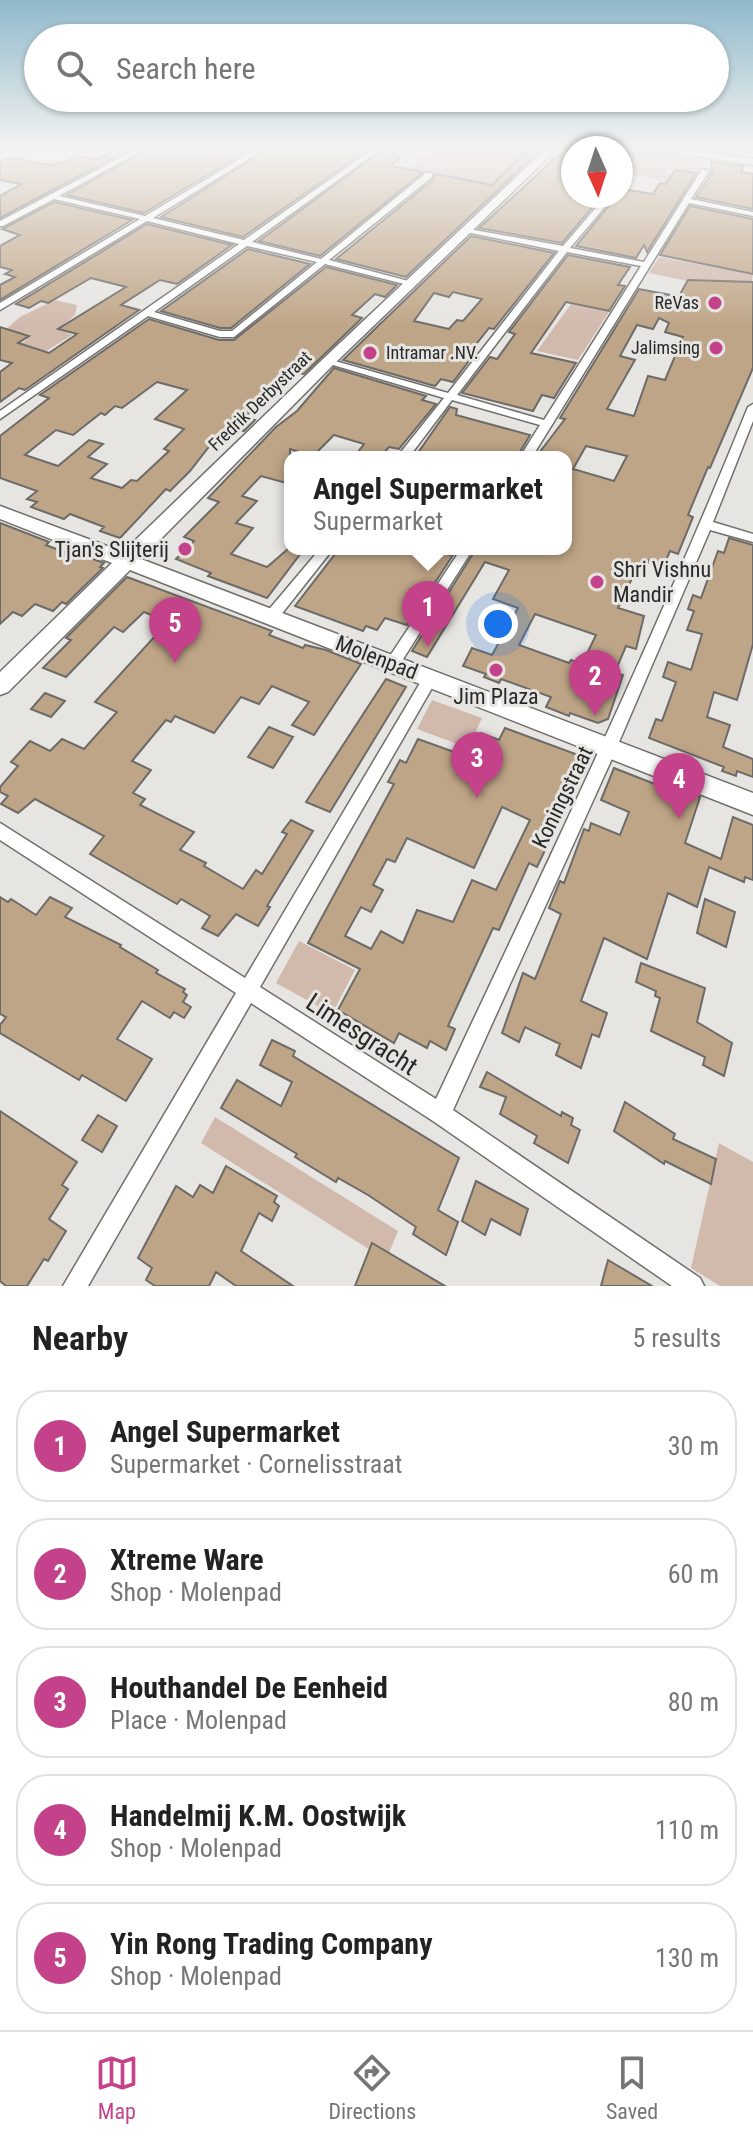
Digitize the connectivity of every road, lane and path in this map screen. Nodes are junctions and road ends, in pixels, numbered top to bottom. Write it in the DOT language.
graph roads {
  1 [pos="28,209"];
  2 [pos="106,209"];
  3 [pos="164,209"];
  4 [pos="293,209"];
  5 [pos="388,209"];
  6 [pos="488,209"];
  7 [pos="599,209"];
  8 [pos="684,209"];
  9 [pos="728,209"];
  10 [pos="753,214"];
  11 [pos="148,219"];
  12 [pos="0,224"];
  13 [pos="466,230"];
  14 [pos="245,243"];
  15 [pos="565,249"];
  16 [pos="325,262"];
  17 [pos="647,265"];
  18 [pos="412,283"];
  19 [pos="0,307"];
  20 [pos="145,312"];
  21 [pos="328,362"];
  22 [pos="453,397"];
  23 [pos="753,407"];
  24 [pos="0,416"];
  25 [pos="547,424"];
  26 [pos="408,451"];
  27 [pos="530,451"];
  28 [pos="0,512"];
  29 [pos="708,525"];
  30 [pos="753,538"];
  31 [pos="322,555"];
  32 [pos="463,555"];
  33 [pos="125,561"];
  34 [pos="271,617"];
  35 [pos="393,663"];
  36 [pos="431,677"];
  37 [pos="0,686"];
  38 [pos="611,748"];
  39 [pos="753,804"];
  40 [pos="0,831"];
  41 [pos="246,991"];
  42 [pos="440,1114"];
  43 [pos="75,1286"];
  44 [pos="692,1286"];
  1 -- 12 [label="street"];
  2 -- 11 [label="street"];
  3 -- 11 [label="street"];
  4 -- 14 [label="street"];
  5 -- 16 [label="street"];
  6 -- 13 [label="main road, Fredrik Derbystraat"];
  7 -- 15 [label="street"];
  8 -- 17 [label="street"];
  9 -- 10 [label="street"];
  11 -- 14 [label="street"];
  11 -- 19 [label="street"];
  13 -- 15 [label="street"];
  13 -- 18 [label="main road, Fredrik Derbystraat"];
  14 -- 16 [label="street"];
  14 -- 20 [label="street"];
  15 -- 17 [label="street"];
  15 -- 22 [label="street"];
  16 -- 18 [label="street"];
  16 -- 20 [label="street"];
  17 -- 25 [label="street"];
  18 -- 21 [label="main road, Fredrik Derbystraat"];
  20 -- 24 [label="street"];
  21 -- 22 [label="street"];
  21 -- 33 [label="main road, Fredrik Derbystraat"];
  22 -- 25 [label="street"];
  22 -- 26 [label="street"];
  23 -- 29 [label="street, Koningstraat"];
  25 -- 27 [label="street"];
  28 -- 33 [label="main road, Molenpad"];
  29 -- 30 [label="street"];
  29 -- 38 [label="street, Koningstraat"];
  31 -- 34 [label="street"];
  32 -- 35 [label="street"];
  33 -- 34 [label="main road, Molenpad"];
  33 -- 37 [label="main road, Fredrik Derbystraat"];
  34 -- 35 [label="main road, Molenpad"];
  35 -- 36 [label="main road, Molenpad"];
  36 -- 38 [label="main road, Molenpad"];
  36 -- 41 [label="street"];
  38 -- 39 [label="main road, Molenpad"];
  38 -- 42 [label="street, Koningstraat"];
  40 -- 41 [label="street, Limesgracht"];
  41 -- 42 [label="street, Limesgracht"];
  41 -- 43 [label="street"];
  42 -- 44 [label="street, Limesgracht"];
}
